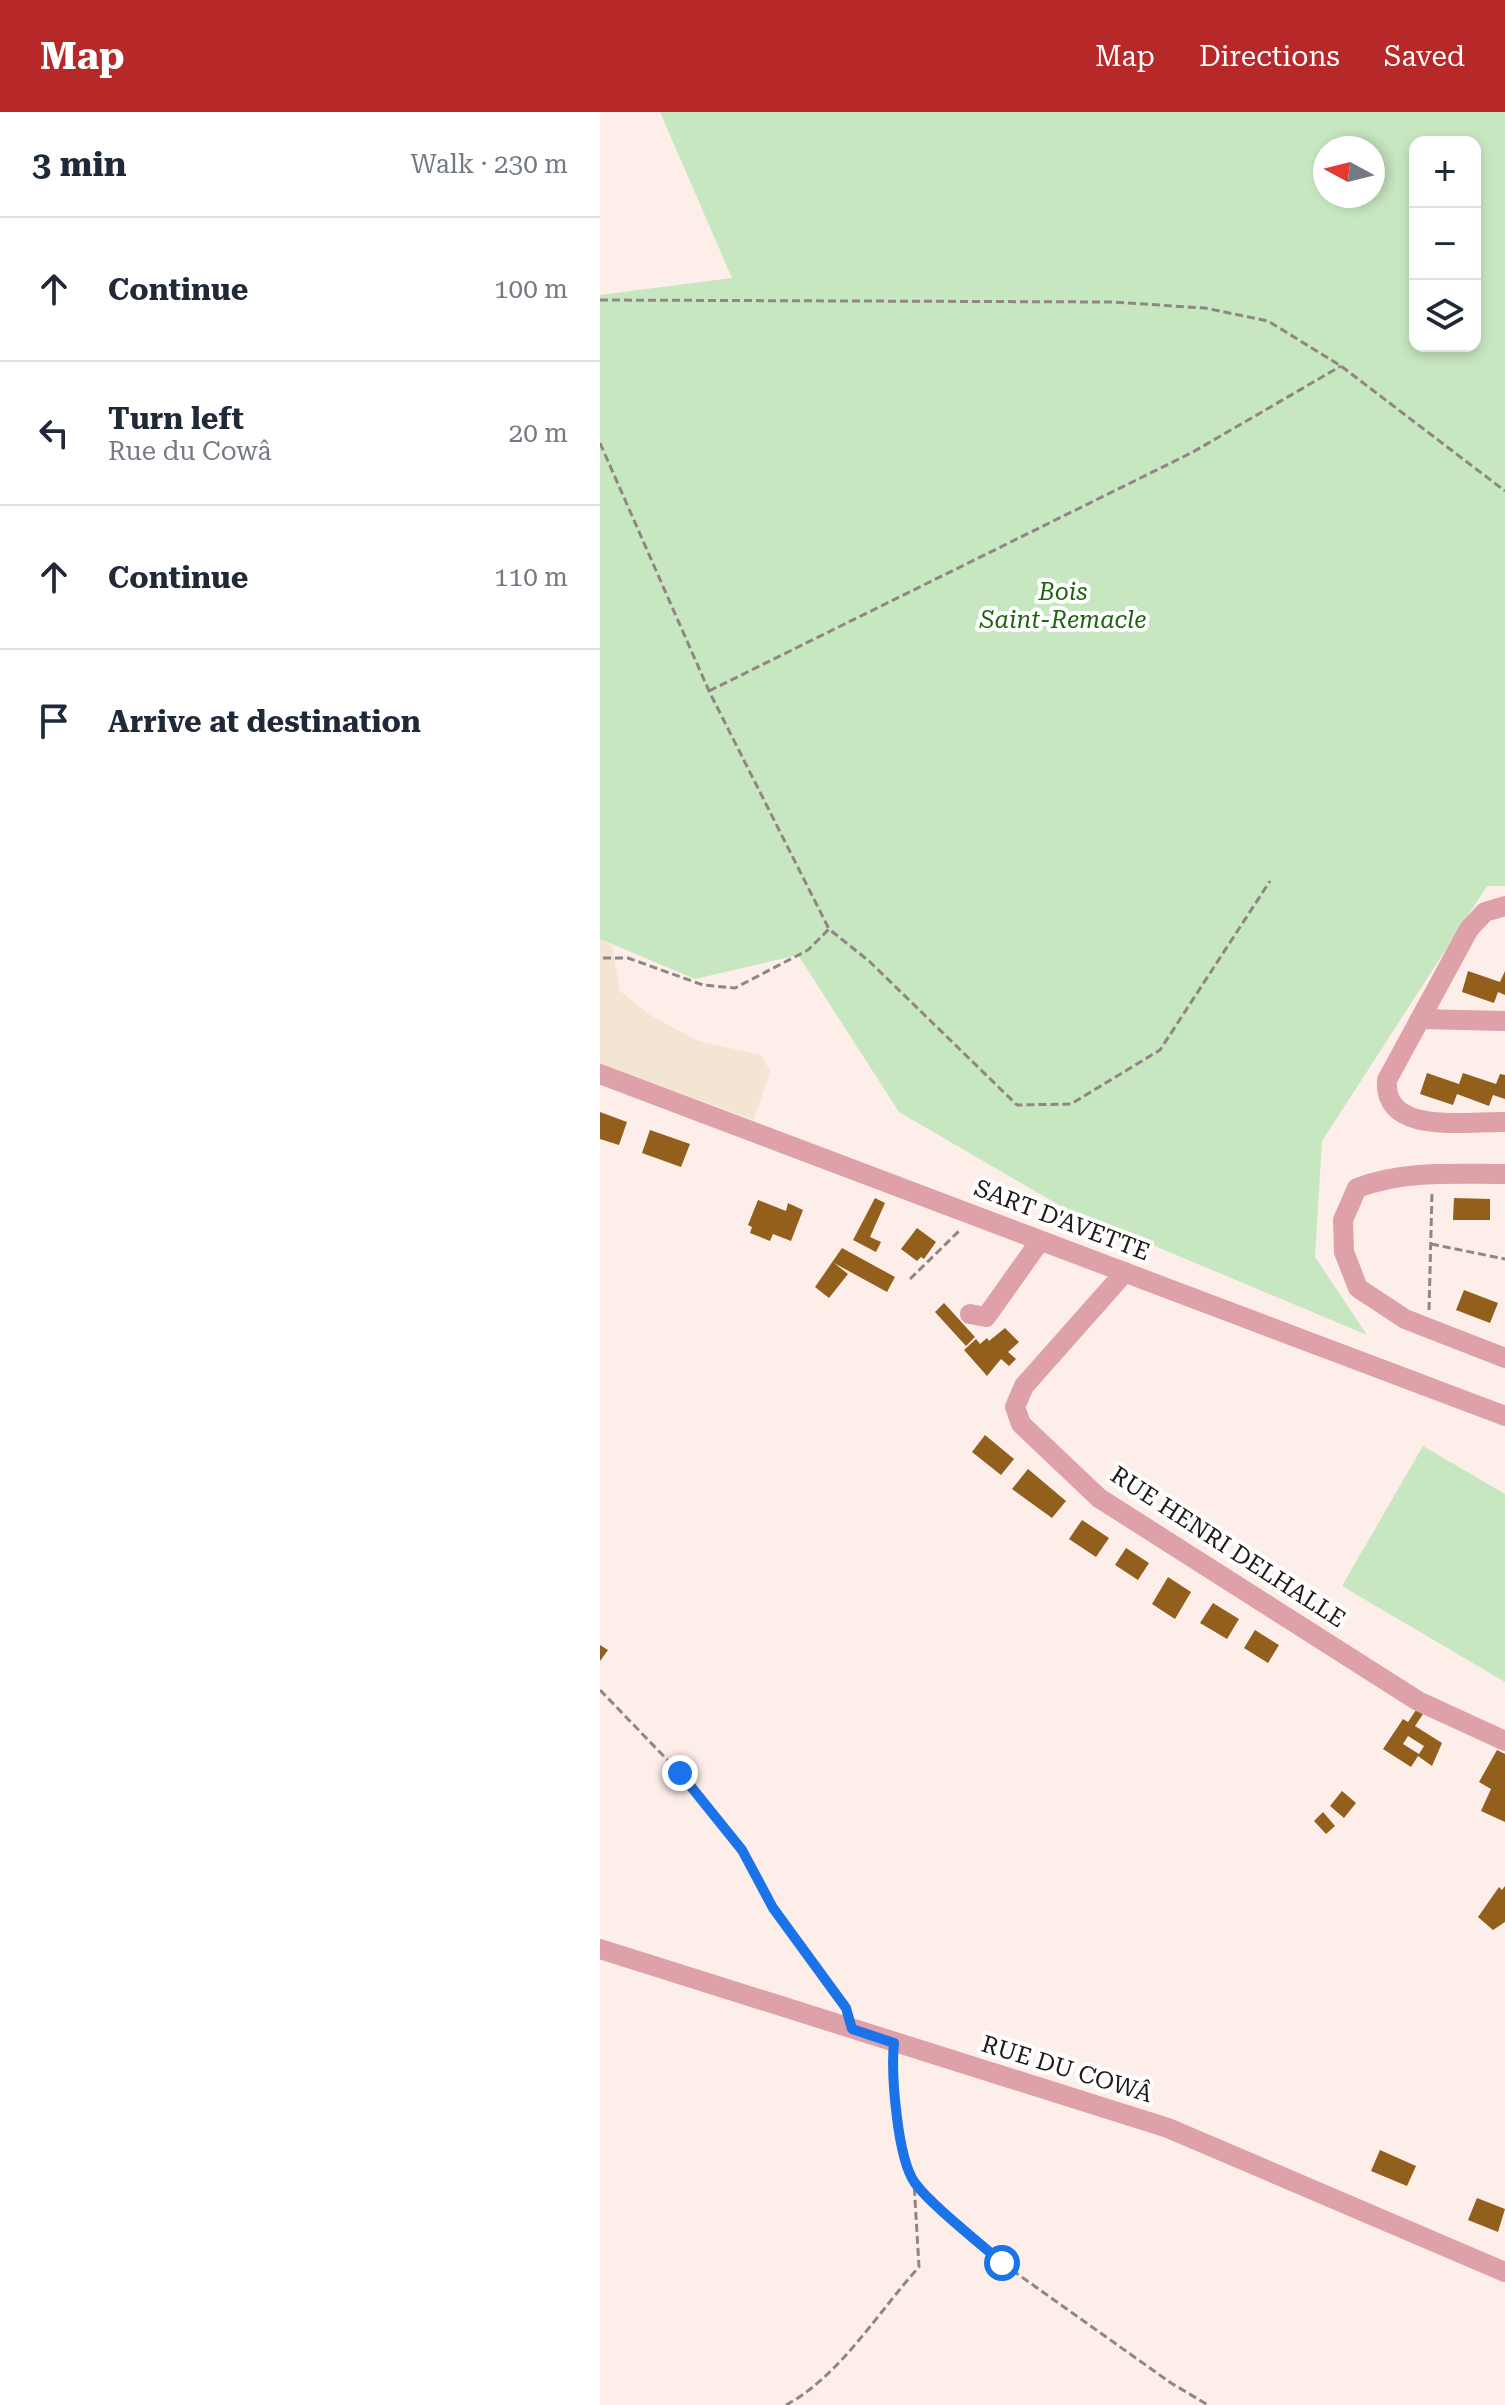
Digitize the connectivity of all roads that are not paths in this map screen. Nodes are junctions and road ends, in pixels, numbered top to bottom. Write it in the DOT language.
graph roads {
  1 [pos="1505,906"];
  2 [pos="1420,1019"];
  3 [pos="1505,1021"];
  4 [pos="600,1074"];
  5 [pos="1505,1122"];
  6 [pos="1505,1174"];
  7 [pos="1040,1241"];
  8 [pos="1125,1272"];
  9 [pos="970,1314"];
  10 [pos="1505,1358"];
  11 [pos="1505,1416"];
  12 [pos="1505,1741"];
  13 [pos="600,1949"];
  14 [pos="1505,2272"];
  1 -- 2 [label="street"];
  2 -- 3 [label="street"];
  2 -- 5 [label="street"];
  4 -- 7 [label="street, SART D'AVETTE"];
  6 -- 10 [label="street"];
  7 -- 8 [label="street, SART D'AVETTE"];
  7 -- 9 [label="street"];
  8 -- 11 [label="street, SART D'AVETTE"];
  8 -- 12 [label="street, RUE HENRI DELHALLE"];
  13 -- 14 [label="street, RUE DU COWÂ"];
}
